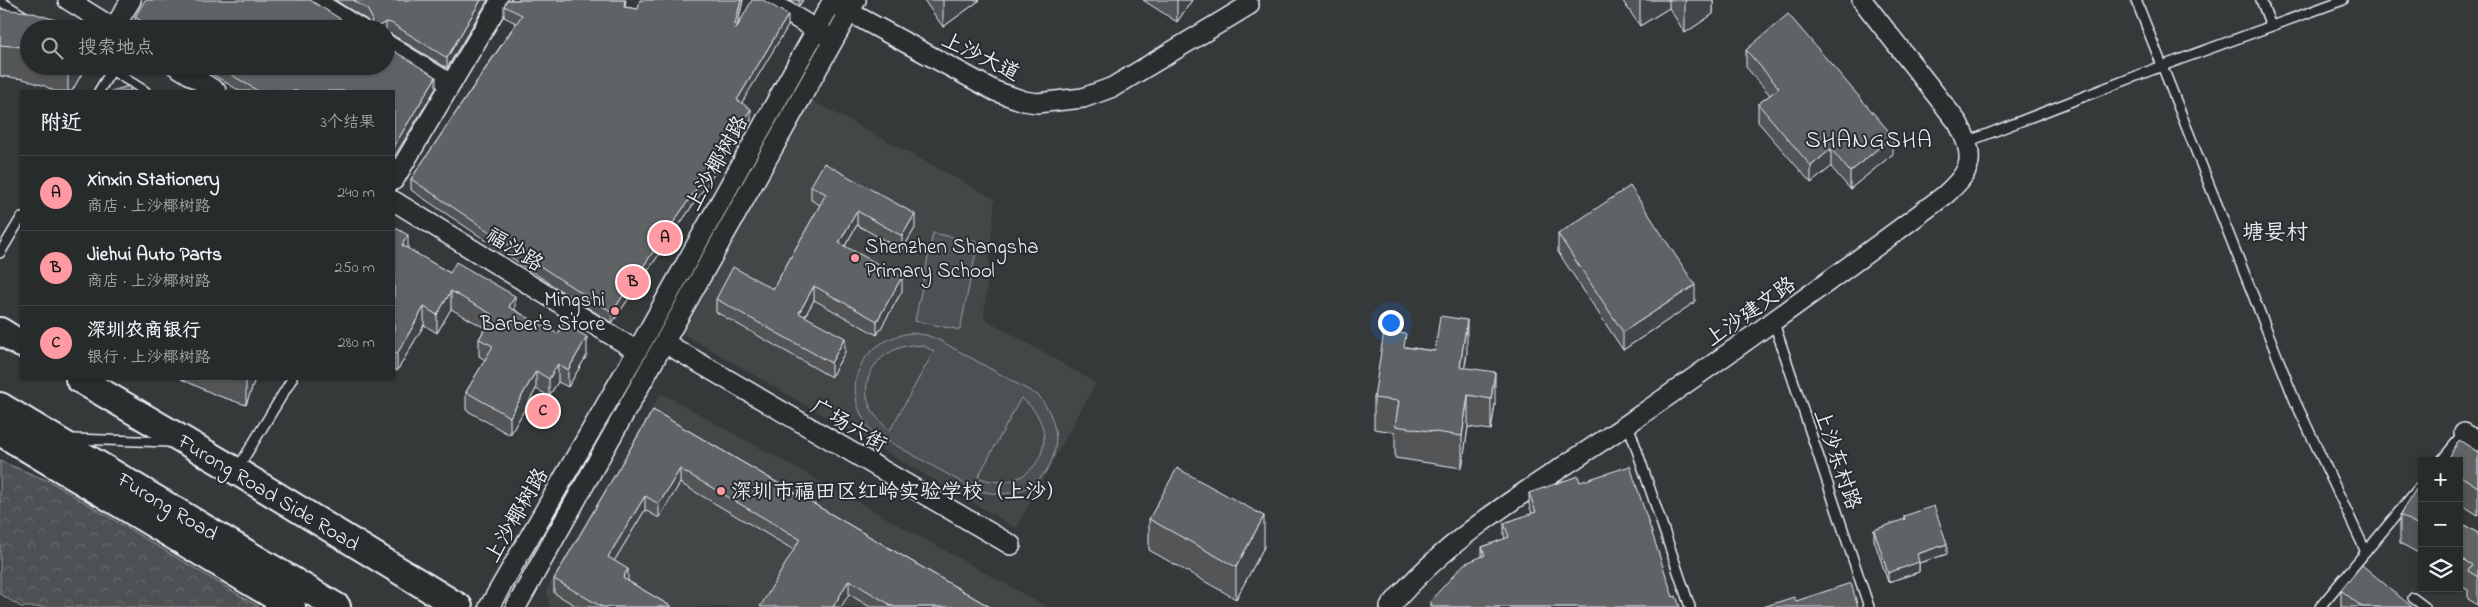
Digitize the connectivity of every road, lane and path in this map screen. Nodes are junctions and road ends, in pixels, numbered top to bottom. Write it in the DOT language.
graph roads {
  1 [pos="68,0"];
  2 [pos="131,0"];
  3 [pos="314,0"];
  4 [pos="501,0"];
  5 [pos="767,0"];
  6 [pos="1862,0"];
  7 [pos="2136,0"];
  8 [pos="2261,0"];
  9 [pos="2343,0"];
  10 [pos="0,1"];
  11 [pos="832,1"];
  12 [pos="2329,2"];
  13 [pos="1249,5"];
  14 [pos="853,6"];
  15 [pos="31,20"];
  16 [pos="102,20"];
  17 [pos="120,20"];
  18 [pos="346,20"];
  19 [pos="2271,26"];
  20 [pos="816,30"];
  21 [pos="833,40"];
  22 [pos="395,50"];
  23 [pos="2162,66"];
  24 [pos="105,75"];
  25 [pos="119,75"];
  26 [pos="190,75"];
  27 [pos="451,84"];
  28 [pos="99,90"];
  29 [pos="143,90"];
  30 [pos="214,90"];
  31 [pos="1967,142"];
  32 [pos="395,178"];
  33 [pos="395,206"];
  34 [pos="20,220"];
  35 [pos="0,252"];
  36 [pos="1774,323"];
  37 [pos="0,331"];
  38 [pos="20,343"];
  39 [pos="665,343"];
  40 [pos="637,351"];
  41 [pos="81,380"];
  42 [pos="291,380"];
  43 [pos="0,406"];
  44 [pos="1628,424"];
  45 [pos="0,432"];
  46 [pos="51,436"];
  47 [pos="2471,437"];
  48 [pos="188,444"];
  49 [pos="2446,457"];
  50 [pos="236,471"];
  51 [pos="2418,489"];
  52 [pos="1011,545"];
  53 [pos="2366,552"];
  54 [pos="2413,598"];
  55 [pos="292,607"];
  56 [pos="337,607"];
  57 [pos="458,607"];
  58 [pos="489,607"];
  59 [pos="516,607"];
  60 [pos="1390,607"];
  61 [pos="1690,607"];
  62 [pos="1869,607"];
  63 [pos="2320,607"];
  64 [pos="2426,607"];
  1 -- 16 [label="street"];
  2 -- 17 [label="street"];
  3 -- 18 [label="street"];
  4 -- 27 [label="street"];
  5 -- 20 [label="street"];
  6 -- 31 [label="street, 上沙建文路"];
  7 -- 23 [label="lane"];
  8 -- 19 [label="lane"];
  9 -- 12 [label="lane"];
  10 -- 15 [label="lane"];
  11 -- 14 [label="street, 上沙大道"];
  11 -- 20 [label="street, 上沙椰树路"];
  12 -- 19 [label="lane"];
  13 -- 14 [label="street, 上沙大道"];
  14 -- 21 [label="street, 上沙椰树路"];
  19 -- 23 [label="lane"];
  20 -- 21 [label="street"];
  20 -- 40 [label="street, 上沙椰树路"];
  21 -- 39 [label="street, 上沙椰树路"];
  22 -- 27 [label="street"];
  23 -- 31 [label="lane"];
  23 -- 53 [label="lane"];
  24 -- 28 [label="lane"];
  25 -- 29 [label="lane"];
  26 -- 30 [label="street"];
  27 -- 32 [label="street"];
  31 -- 36 [label="street, 上沙建文路"];
  33 -- 40 [label="street, 福沙路"];
  34 -- 35 [label="lane"];
  36 -- 44 [label="street, 上沙建文路"];
  36 -- 62 [label="lane, 上沙东村路"];
  37 -- 38 [label="main road"];
  39 -- 52 [label="street, 广场六街"];
  39 -- 59 [label="street, 上沙椰树路"];
  40 -- 58 [label="street, 上沙椰树路"];
  41 -- 48 [label="main road, Furong Road Side Road"];
  42 -- 50 [label="lane"];
  43 -- 46 [label="main road, Furong Road"];
  44 -- 60 [label="street, 上沙建文路"];
  44 -- 61 [label="lane"];
  45 -- 55 [label="main road, Furong Road"];
  46 -- 48 [label="lane"];
  46 -- 56 [label="main road, Furong Road"];
  47 -- 49 [label="lane"];
  48 -- 50 [label="main road, Furong Road Side Road"];
  50 -- 57 [label="main road, Furong Road Side Road"];
  51 -- 53 [label="lane"];
  53 -- 63 [label="lane"];
  54 -- 64 [label="lane"];
}
